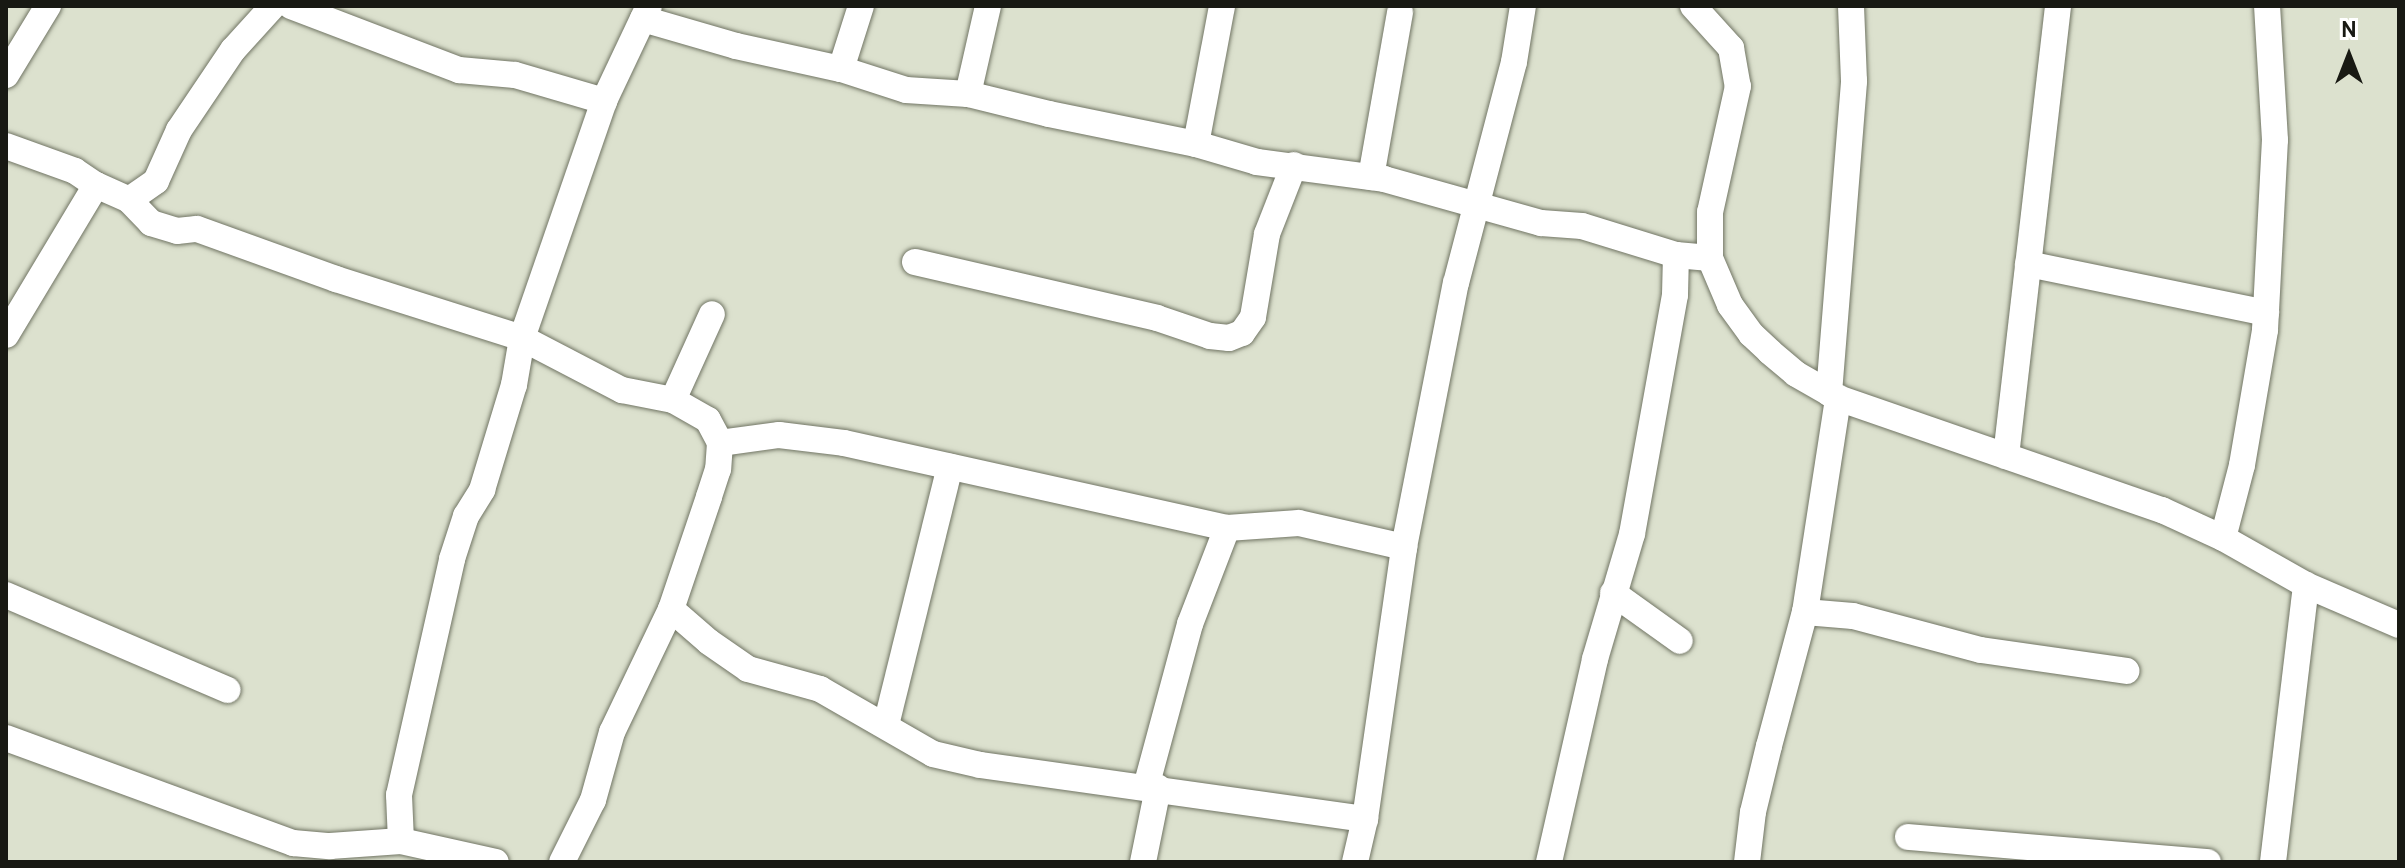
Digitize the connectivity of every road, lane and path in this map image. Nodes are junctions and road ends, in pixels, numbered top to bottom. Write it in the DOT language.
graph roads {
  1 [pos="48,6"];
  2 [pos="273,6"];
  3 [pos="291,6"];
  4 [pos="861,6"];
  5 [pos="988,6"];
  6 [pos="1222,6"];
  7 [pos="1523,6"];
  8 [pos="1851,6"];
  9 [pos="2058,6"];
  10 [pos="2267,6"];
  11 [pos="1700,8"];
  12 [pos="646,13"];
  13 [pos="1400,13"];
  14 [pos="841,69"];
  15 [pos="6,75"];
  16 [pos="968,94"];
  17 [pos="604,101"];
  18 [pos="1196,144"];
  19 [pos="6,146"];
  20 [pos="1294,165"];
  21 [pos="1371,177"];
  22 [pos="96,185"];
  23 [pos="129,200"];
  24 [pos="1475,206"];
  25 [pos="1676,255"];
  26 [pos="1710,258"];
  27 [pos="915,262"];
  28 [pos="2028,264"];
  29 [pos="2266,313"];
  30 [pos="712,314"];
  31 [pos="6,335"];
  32 [pos="522,338"];
  33 [pos="1833,396"];
  34 [pos="673,400"];
  35 [pos="720,443"];
  36 [pos="2006,456"];
  37 [pos="950,467"];
  38 [pos="1227,528"];
  39 [pos="2223,538"];
  40 [pos="1404,547"];
  41 [pos="2306,585"];
  42 [pos="1613,593"];
  43 [pos="6,595"];
  44 [pos="671,609"];
  45 [pos="1805,612"];
  46 [pos="2399,625"];
  47 [pos="1680,641"];
  48 [pos="2126,671"];
  49 [pos="228,690"];
  50 [pos="886,725"];
  51 [pos="6,738"];
  52 [pos="1152,788"];
  53 [pos="1365,819"];
  54 [pos="1908,837"];
  55 [pos="401,841"];
  56 [pos="496,862"];
  57 [pos="562,862"];
  58 [pos="1143,862"];
  59 [pos="1355,862"];
  60 [pos="1549,862"];
  61 [pos="1747,862"];
  62 [pos="2208,862"];
  63 [pos="2273,862"];
  1 -- 15 [label="street"];
  2 -- 23 [label="street"];
  3 -- 17 [label="street"];
  4 -- 14 [label="street"];
  5 -- 16 [label="street"];
  6 -- 18 [label="street"];
  7 -- 24 [label="street"];
  8 -- 33 [label="street"];
  9 -- 28 [label="street"];
  10 -- 29 [label="street"];
  11 -- 26 [label="street"];
  12 -- 14 [label="street"];
  12 -- 17 [label="street"];
  13 -- 21 [label="street"];
  14 -- 16 [label="street"];
  16 -- 18 [label="street"];
  17 -- 32 [label="street"];
  18 -- 20 [label="street"];
  19 -- 22 [label="street"];
  20 -- 21 [label="street"];
  20 -- 27 [label="street"];
  21 -- 24 [label="street"];
  22 -- 23 [label="street"];
  22 -- 31 [label="street"];
  23 -- 32 [label="street"];
  24 -- 25 [label="street"];
  24 -- 40 [label="street"];
  25 -- 26 [label="street"];
  25 -- 42 [label="street"];
  26 -- 33 [label="street"];
  28 -- 29 [label="street"];
  28 -- 36 [label="street"];
  29 -- 39 [label="street"];
  30 -- 34 [label="street"];
  32 -- 34 [label="street"];
  32 -- 55 [label="street"];
  33 -- 36 [label="street"];
  33 -- 45 [label="street"];
  34 -- 35 [label="street"];
  35 -- 37 [label="street"];
  35 -- 44 [label="street"];
  36 -- 39 [label="street"];
  37 -- 38 [label="street"];
  37 -- 50 [label="street"];
  38 -- 40 [label="street"];
  38 -- 52 [label="street"];
  39 -- 41 [label="street"];
  40 -- 53 [label="street"];
  41 -- 46 [label="street"];
  41 -- 63 [label="street"];
  42 -- 47 [label="street"];
  42 -- 60 [label="street"];
  43 -- 49 [label="street"];
  44 -- 50 [label="street"];
  44 -- 57 [label="street"];
  45 -- 48 [label="street"];
  45 -- 61 [label="street"];
  50 -- 52 [label="street"];
  51 -- 55 [label="street"];
  52 -- 53 [label="street"];
  52 -- 58 [label="street"];
  53 -- 59 [label="street"];
  54 -- 62 [label="street"];
  55 -- 56 [label="street"];
}
